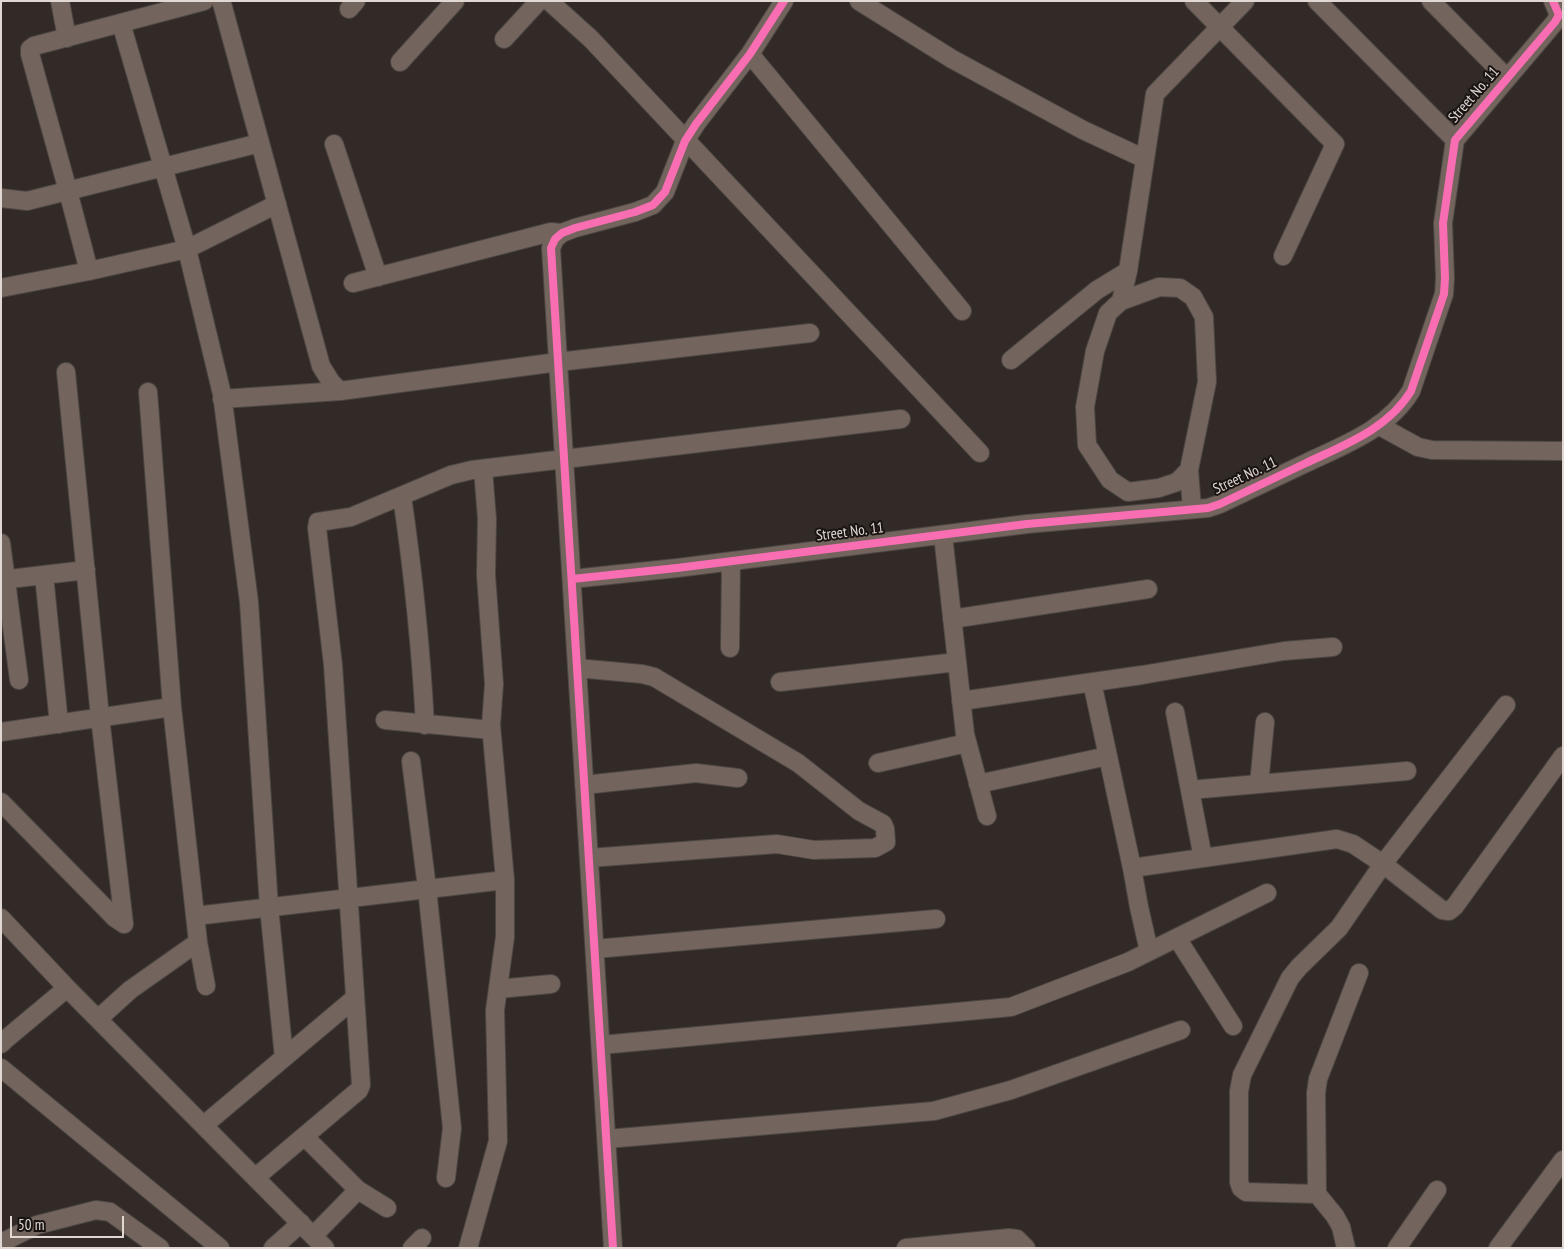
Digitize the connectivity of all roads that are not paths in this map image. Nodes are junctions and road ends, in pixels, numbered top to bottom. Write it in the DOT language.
graph roads {
  1 [pos="60,1"];
  2 [pos="204,1"];
  3 [pos="220,1"];
  4 [pos="455,1"];
  5 [pos="539,1"];
  6 [pos="549,1"];
  7 [pos="784,1"];
  8 [pos="859,1"];
  9 [pos="1194,1"];
  10 [pos="1245,1"];
  11 [pos="1317,1"];
  12 [pos="1431,1"];
  13 [pos="1556,8"];
  14 [pos="121,23"];
  15 [pos="1220,27"];
  16 [pos="67,38"];
  17 [pos="504,39"];
  18 [pos="750,54"];
  19 [pos="400,62"];
  20 [pos="1507,78"];
  21 [pos="1455,140"];
  22 [pos="685,141"];
  23 [pos="260,143"];
  24 [pos="334,144"];
  25 [pos="1145,159"];
  26 [pos="162,167"];
  27 [pos="68,190"];
  28 [pos="1,198"];
  29 [pos="277,204"];
  30 [pos="562,233"];
  31 [pos="187,249"];
  32 [pos="1282,256"];
  33 [pos="1128,270"];
  34 [pos="88,271"];
  35 [pos="378,277"];
  36 [pos="353,283"];
  37 [pos="1,288"];
  38 [pos="1121,302"];
  39 [pos="962,311"];
  40 [pos="810,333"];
  41 [pos="1011,360"];
  42 [pos="558,362"];
  43 [pos="66,372"];
  44 [pos="340,391"];
  45 [pos="148,392"];
  46 [pos="222,399"];
  47 [pos="901,419"];
  48 [pos="1378,425"];
  49 [pos="1563,451"];
  50 [pos="980,453"];
  51 [pos="565,460"];
  52 [pos="483,469"];
  53 [pos="1188,470"];
  54 [pos="402,496"];
  55 [pos="1192,509"];
  56 [pos="943,535"];
  57 [pos="1,543"];
  58 [pos="731,561"];
  59 [pos="86,570"];
  60 [pos="44,575"];
  61 [pos="572,579"];
  62 [pos="3,580"];
  63 [pos="1148,589"];
  64 [pos="952,619"];
  65 [pos="730,648"];
  66 [pos="1333,648"];
  67 [pos="957,662"];
  68 [pos="577,668"];
  69 [pos="19,680"];
  70 [pos="780,682"];
  71 [pos="1092,682"];
  72 [pos="961,701"];
  73 [pos="1506,705"];
  74 [pos="172,707"];
  75 [pos="1175,712"];
  76 [pos="100,717"];
  77 [pos="384,720"];
  78 [pos="1265,722"];
  79 [pos="59,724"];
  80 [pos="425,725"];
  81 [pos="491,730"];
  82 [pos="1,732"];
  83 [pos="967,743"];
  84 [pos="1108,756"];
  85 [pos="1563,756"];
  86 [pos="412,761"];
  87 [pos="878,762"];
  88 [pos="1406,771"];
  89 [pos="738,778"];
  90 [pos="978,784"];
  91 [pos="1259,784"];
  92 [pos="584,785"];
  93 [pos="1190,790"];
  94 [pos="1,802"];
  95 [pos="987,816"];
  96 [pos="589,858"];
  97 [pos="1203,858"];
  98 [pos="1383,864"];
  99 [pos="1132,868"];
  100 [pos="505,880"];
  101 [pos="427,888"];
  102 [pos="1268,893"];
  103 [pos="350,897"];
  104 [pos="269,907"];
  105 [pos="195,916"];
  106 [pos="1,919"];
  107 [pos="936,920"];
  108 [pos="1177,938"];
  109 [pos="198,942"];
  110 [pos="595,949"];
  111 [pos="1149,951"];
  112 [pos="1359,973"];
  113 [pos="551,984"];
  114 [pos="206,986"];
  115 [pos="67,988"];
  116 [pos="498,989"];
  117 [pos="356,998"];
  118 [pos="98,1019"];
  119 [pos="1233,1026"];
  120 [pos="1182,1030"];
  121 [pos="1,1044"];
  122 [pos="601,1044"];
  123 [pos="284,1058"];
  124 [pos="1,1068"];
  125 [pos="204,1125"];
  126 [pos="305,1138"];
  127 [pos="607,1139"];
  128 [pos="1563,1160"];
  129 [pos="256,1178"];
  130 [pos="446,1178"];
  131 [pos="358,1190"];
  132 [pos="1437,1190"];
  133 [pos="1317,1194"];
  134 [pos="387,1208"];
  135 [pos="301,1223"];
  136 [pos="1,1242"];
  137 [pos="319,1242"];
  138 [pos="938,1246"];
  139 [pos="160,1248"];
  140 [pos="220,1248"];
  141 [pos="272,1248"];
  142 [pos="468,1248"];
  143 [pos="613,1248"];
  144 [pos="906,1248"];
  145 [pos="1026,1248"];
  146 [pos="1346,1248"];
  147 [pos="1397,1248"];
  148 [pos="1498,1248"];
  1 -- 16 [label="street"];
  2 -- 14 [label="street"];
  3 -- 23 [label="street"];
  4 -- 19 [label="street"];
  5 -- 17 [label="street"];
  6 -- 22 [label="street"];
  7 -- 18 [label="street"];
  8 -- 25 [label="street"];
  9 -- 15 [label="street"];
  10 -- 15 [label="street"];
  11 -- 21 [label="street"];
  12 -- 20 [label="street"];
  13 -- 20 [label="street, Street No. 11"];
  14 -- 16 [label="street"];
  14 -- 26 [label="street"];
  15 -- 25 [label="street"];
  15 -- 32 [label="street"];
  16 -- 27 [label="street"];
  18 -- 22 [label="street"];
  18 -- 39 [label="street"];
  20 -- 21 [label="street, Street No. 11"];
  21 -- 48 [label="street, Street No. 11"];
  22 -- 30 [label="street"];
  22 -- 50 [label="street"];
  23 -- 26 [label="street"];
  23 -- 29 [label="street"];
  24 -- 35 [label="street"];
  25 -- 33 [label="street"];
  26 -- 27 [label="street"];
  26 -- 31 [label="street"];
  27 -- 28 [label="street"];
  27 -- 34 [label="street"];
  29 -- 31 [label="street"];
  29 -- 44 [label="street"];
  30 -- 35 [label="street"];
  30 -- 42 [label="street"];
  31 -- 34 [label="street"];
  31 -- 46 [label="street"];
  33 -- 38 [label="street"];
  33 -- 41 [label="street"];
  34 -- 37 [label="street"];
  35 -- 36 [label="street"];
  38 -- 53 [label="street"];
  38 -- 53 [label="street"];
  40 -- 42 [label="street"];
  42 -- 44 [label="street"];
  42 -- 51 [label="street"];
  43 -- 59 [label="street"];
  44 -- 46 [label="street"];
  45 -- 74 [label="street"];
  46 -- 104 [label="street"];
  47 -- 51 [label="street"];
  48 -- 49 [label="street"];
  48 -- 55 [label="street, Street No. 11"];
  51 -- 52 [label="street"];
  51 -- 61 [label="street"];
  52 -- 54 [label="street"];
  52 -- 81 [label="street"];
  53 -- 55 [label="street"];
  54 -- 80 [label="street"];
  54 -- 103 [label="street"];
  55 -- 56 [label="street, Street No. 11"];
  56 -- 58 [label="street, Street No. 11"];
  56 -- 64 [label="street"];
  57 -- 62 [label="street"];
  58 -- 61 [label="street, Street No. 11"];
  58 -- 65 [label="street"];
  59 -- 60 [label="street"];
  59 -- 76 [label="street"];
  60 -- 62 [label="street"];
  60 -- 79 [label="street"];
  61 -- 68 [label="street"];
  62 -- 69 [label="street"];
  63 -- 64 [label="street"];
  64 -- 67 [label="street"];
  66 -- 71 [label="street"];
  67 -- 70 [label="street"];
  67 -- 72 [label="street"];
  68 -- 92 [label="street"];
  68 -- 96 [label="street"];
  71 -- 72 [label="street"];
  71 -- 84 [label="street"];
  72 -- 83 [label="street"];
  73 -- 98 [label="street"];
  74 -- 76 [label="street"];
  74 -- 105 [label="street"];
  75 -- 93 [label="street"];
  76 -- 79 [label="street"];
  76 -- 94 [label="street"];
  77 -- 80 [label="street"];
  78 -- 91 [label="street"];
  79 -- 82 [label="street"];
  80 -- 81 [label="street"];
  81 -- 100 [label="street"];
  83 -- 87 [label="street"];
  83 -- 90 [label="street"];
  84 -- 90 [label="street"];
  84 -- 99 [label="street"];
  85 -- 98 [label="street"];
  86 -- 101 [label="street"];
  88 -- 91 [label="street"];
  89 -- 92 [label="street"];
  90 -- 95 [label="street"];
  91 -- 93 [label="street"];
  92 -- 96 [label="street"];
  93 -- 97 [label="street"];
  96 -- 110 [label="street"];
  97 -- 98 [label="street"];
  97 -- 99 [label="street"];
  98 -- 133 [label="street"];
  99 -- 111 [label="street"];
  100 -- 101 [label="street"];
  100 -- 116 [label="street"];
  101 -- 103 [label="street"];
  101 -- 130 [label="street"];
  102 -- 108 [label="street"];
  103 -- 104 [label="street"];
  103 -- 117 [label="street"];
  104 -- 105 [label="street"];
  104 -- 123 [label="street"];
  105 -- 109 [label="street"];
  106 -- 115 [label="street"];
  107 -- 110 [label="street"];
  108 -- 111 [label="street"];
  108 -- 119 [label="street"];
  109 -- 114 [label="street"];
  109 -- 118 [label="street"];
  110 -- 122 [label="street"];
  111 -- 122 [label="street"];
  112 -- 133 [label="street"];
  113 -- 116 [label="street"];
  115 -- 118 [label="street"];
  115 -- 121 [label="street"];
  116 -- 142 [label="street"];
  117 -- 123 [label="street"];
  117 -- 126 [label="street"];
  118 -- 125 [label="street"];
  120 -- 127 [label="street"];
  122 -- 127 [label="street"];
  123 -- 125 [label="street"];
  124 -- 140 [label="street"];
  125 -- 129 [label="street"];
  126 -- 129 [label="street"];
  126 -- 131 [label="street"];
  127 -- 143 [label="street"];
  128 -- 148 [label="street"];
  129 -- 135 [label="street"];
  131 -- 134 [label="street"];
  131 -- 137 [label="street"];
  132 -- 147 [label="street"];
  133 -- 146 [label="street"];
  135 -- 137 [label="street"];
  135 -- 141 [label="street"];
  136 -- 139 [label="street"];
  138 -- 144 [label="street"];
  138 -- 145 [label="street"];
}
